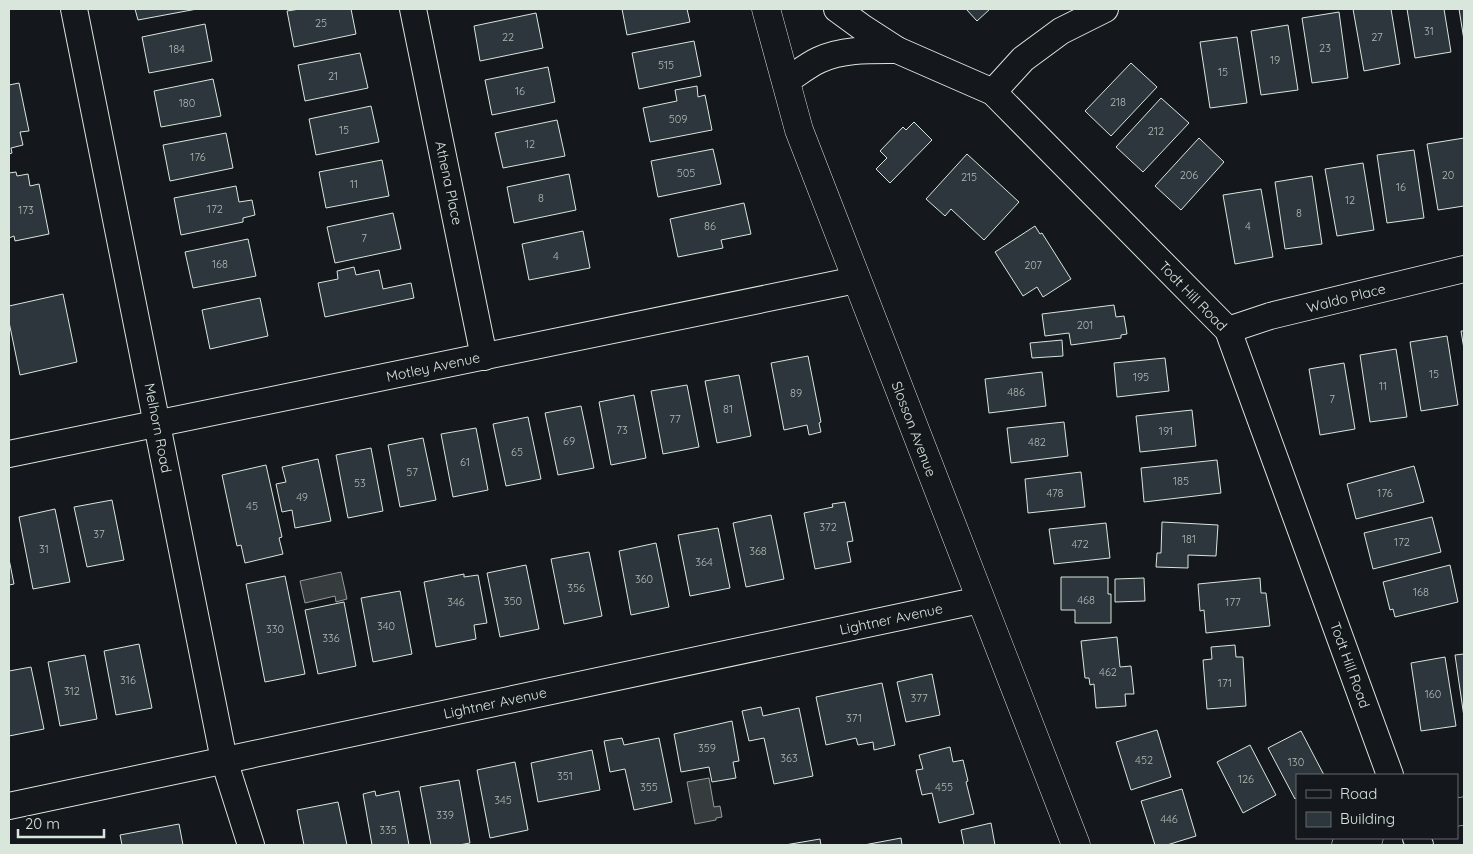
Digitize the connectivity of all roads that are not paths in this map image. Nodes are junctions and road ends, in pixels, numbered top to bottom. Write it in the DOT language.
graph roads {
  1 [pos="74,9"];
  2 [pos="413,9"];
  3 [pos="766,9"];
  4 [pos="837,9"];
  5 [pos="1105,9"];
  6 [pos="897,50"];
  7 [pos="786,81"];
  8 [pos="992,92"];
  9 [pos="1464,269"];
  10 [pos="856,280"];
  11 [pos="1228,330"];
  12 [pos="484,357"];
  13 [pos="157,424"];
  14 [pos="9,454"];
  15 [pos="980,600"];
  16 [pos="224,760"];
  17 [pos="1390,774"];
  18 [pos="9,806"];
  19 [pos="1366,839"];
  20 [pos="251,845"];
  21 [pos="1076,845"];
  22 [pos="1346,845"];
  1 -- 13 [label="street, Melhorn Road"];
  2 -- 12 [label="street, Athena Place"];
  3 -- 7 [label="street, Slosson Avenue"];
  4 -- 6 [label="street, Todt Hill Road"];
  5 -- 8 [label="street"];
  6 -- 7 [label="street"];
  6 -- 8 [label="street, Todt Hill Road"];
  7 -- 10 [label="street, Slosson Avenue"];
  8 -- 11 [label="street, Todt Hill Road"];
  9 -- 11 [label="street, Waldo Place"];
  10 -- 12 [label="street, Motley Avenue"];
  10 -- 15 [label="street, Slosson Avenue"];
  11 -- 17 [label="street, Todt Hill Road"];
  12 -- 13 [label="street, Motley Avenue"];
  13 -- 14 [label="street, Motley Avenue"];
  13 -- 16 [label="street, Melhorn Road"];
  15 -- 16 [label="street, Lightner Avenue"];
  15 -- 21 [label="street, Slosson Avenue"];
  16 -- 18 [label="street, Lightner Avenue"];
  16 -- 20 [label="street, Melhorn Road"];
  19 -- 22 [label="street"];
}
